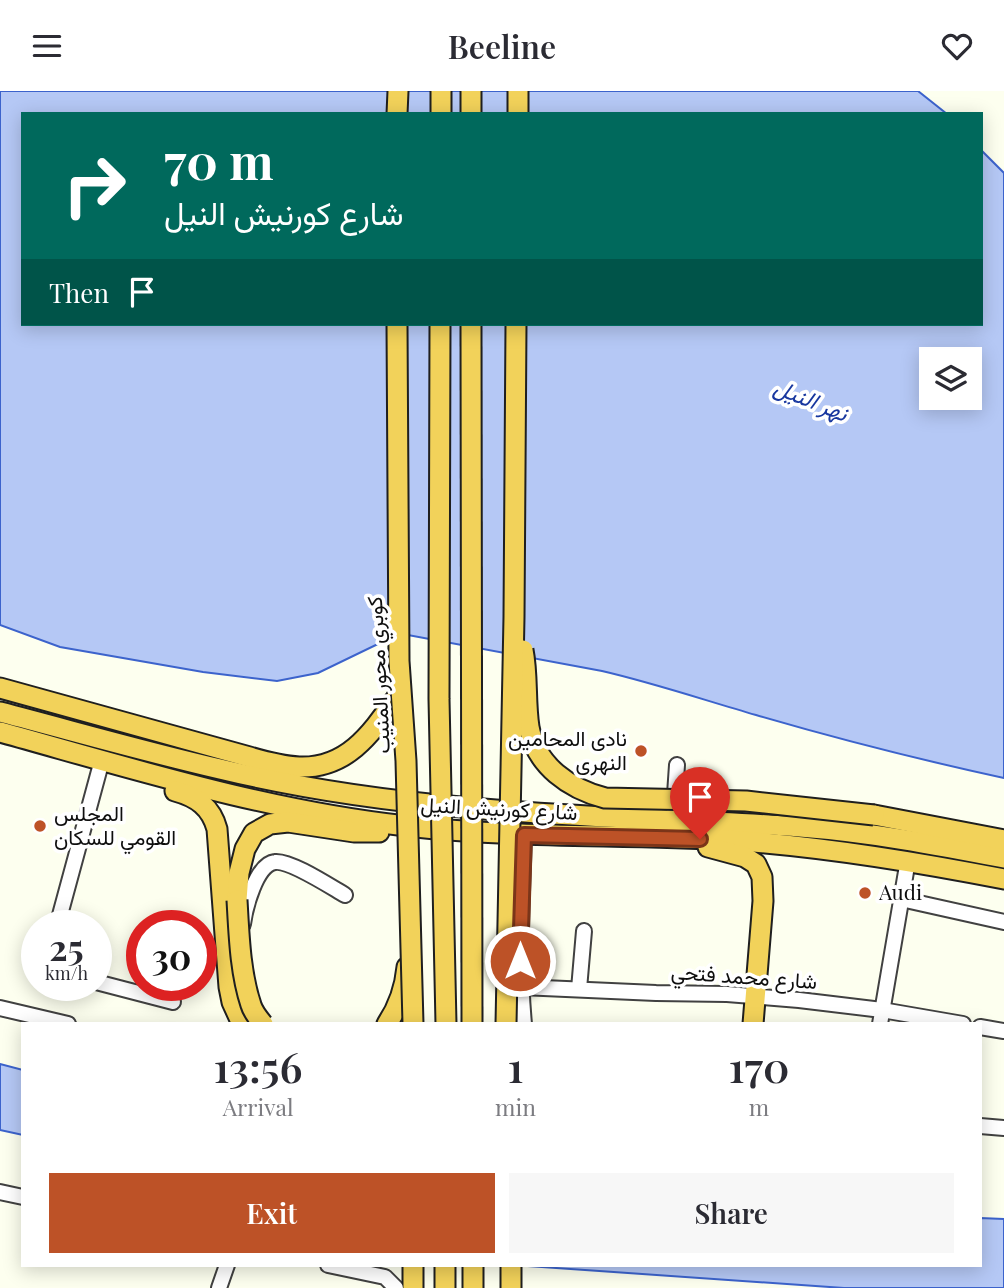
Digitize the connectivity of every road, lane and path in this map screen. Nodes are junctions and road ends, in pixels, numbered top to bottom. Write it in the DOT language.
graph roads {
  1 [pos="398,91"];
  2 [pos="441,91"];
  3 [pos="471,91"];
  4 [pos="518,91"];
  5 [pos="397,112"];
  6 [pos="440,112"];
  7 [pos="471,112"];
  8 [pos="518,112"];
  9 [pos="397,326"];
  10 [pos="440,326"];
  11 [pos="471,326"];
  12 [pos="516,326"];
  13 [pos="514,617"];
  14 [pos="0,688"];
  15 [pos="400,693"];
  16 [pos="0,712"];
  17 [pos="0,732"];
  18 [pos="105,761"];
  19 [pos="677,765"];
  20 [pos="406,826"];
  21 [pos="673,829"];
  22 [pos="524,835"];
  23 [pos="1004,840"];
  24 [pos="1004,858"];
  25 [pos="908,860"];
  26 [pos="1004,879"];
  27 [pos="345,895"];
  28 [pos="901,899"];
  29 [pos="62,910"];
  30 [pos="1004,922"];
  31 [pos="584,931"];
  32 [pos="411,934"];
  33 [pos="112,986"];
  34 [pos="521,987"];
  35 [pos="579,989"];
  36 [pos="173,1002"];
  37 [pos="0,1008"];
  38 [pos="755,1008"];
  39 [pos="881,1017"];
  40 [pos="60,1022"];
  41 [pos="241,1022"];
  42 [pos="259,1022"];
  43 [pos="259,1022"];
  44 [pos="388,1022"];
  45 [pos="413,1022"];
  46 [pos="446,1022"];
  47 [pos="472,1022"];
  48 [pos="506,1022"];
  49 [pos="524,1022"];
  50 [pos="940,1022"];
  51 [pos="982,1027"];
  52 [pos="1004,1031"];
  53 [pos="982,1126"];
  54 [pos="1004,1128"];
  55 [pos="0,1192"];
  56 [pos="21,1197"];
  57 [pos="227,1267"];
  58 [pos="338,1267"];
  59 [pos="413,1267"];
  60 [pos="445,1267"];
  61 [pos="473,1267"];
  62 [pos="511,1267"];
  63 [pos="219,1288"];
  64 [pos="396,1288"];
  65 [pos="413,1288"];
  66 [pos="445,1288"];
  67 [pos="473,1288"];
  68 [pos="512,1288"];
  1 -- 5 [label="highway"];
  2 -- 6 [label="highway"];
  3 -- 7 [label="highway"];
  4 -- 8 [label="highway"];
  9 -- 15 [label="highway, كوبري محور المنيب, bridge"];
  10 -- 46 [label="highway, bridge"];
  11 -- 47 [label="highway, bridge"];
  12 -- 13 [label="highway, bridge"];
  13 -- 23 [label="highway, bridge"];
  13 -- 48 [label="highway, bridge"];
  14 -- 15 [label="highway"];
  15 -- 32 [label="highway, كوبري محور المنيب, bridge"];
  16 -- 21 [label="highway, شارع كورنيش النيل"];
  17 -- 18 [label="highway, شارع كورنيش النيل"];
  18 -- 20 [label="highway, شارع كورنيش النيل"];
  18 -- 29 [label="street"];
  18 -- 41 [label="highway"];
  19 -- 21 [label="street"];
  20 -- 22 [label="highway, شارع كورنيش النيل"];
  20 -- 42 [label="highway, bridge"];
  21 -- 22 [label="highway, شارع كورنيش النيل"];
  21 -- 24 [label="highway, شارع كورنيش النيل"];
  21 -- 25 [label="highway, شارع كورنيش النيل"];
  21 -- 38 [label="highway"];
  22 -- 34 [label="street"];
  25 -- 26 [label="highway, شارع كورنيش النيل"];
  25 -- 28 [label="street"];
  27 -- 43 [label="street"];
  28 -- 30 [label="street"];
  28 -- 39 [label="street"];
  31 -- 35 [label="street"];
  32 -- 44 [label="highway, bridge"];
  32 -- 45 [label="highway, كوبري محور المنيب, bridge"];
  33 -- 36 [label="street"];
  34 -- 35 [label="street, شارع محمد فتحي"];
  34 -- 49 [label="street"];
  35 -- 38 [label="street, شارع محمد فتحي"];
  37 -- 40 [label="street"];
  38 -- 39 [label="street, شارع محمد فتحي"];
  39 -- 50 [label="street, شارع محمد فتحي"];
  51 -- 52 [label="street"];
  53 -- 54 [label="street"];
  55 -- 56 [label="street"];
  57 -- 63 [label="street"];
  58 -- 64 [label="street"];
  59 -- 65 [label="highway"];
  60 -- 66 [label="highway"];
  61 -- 67 [label="highway"];
  62 -- 68 [label="highway"];
}
